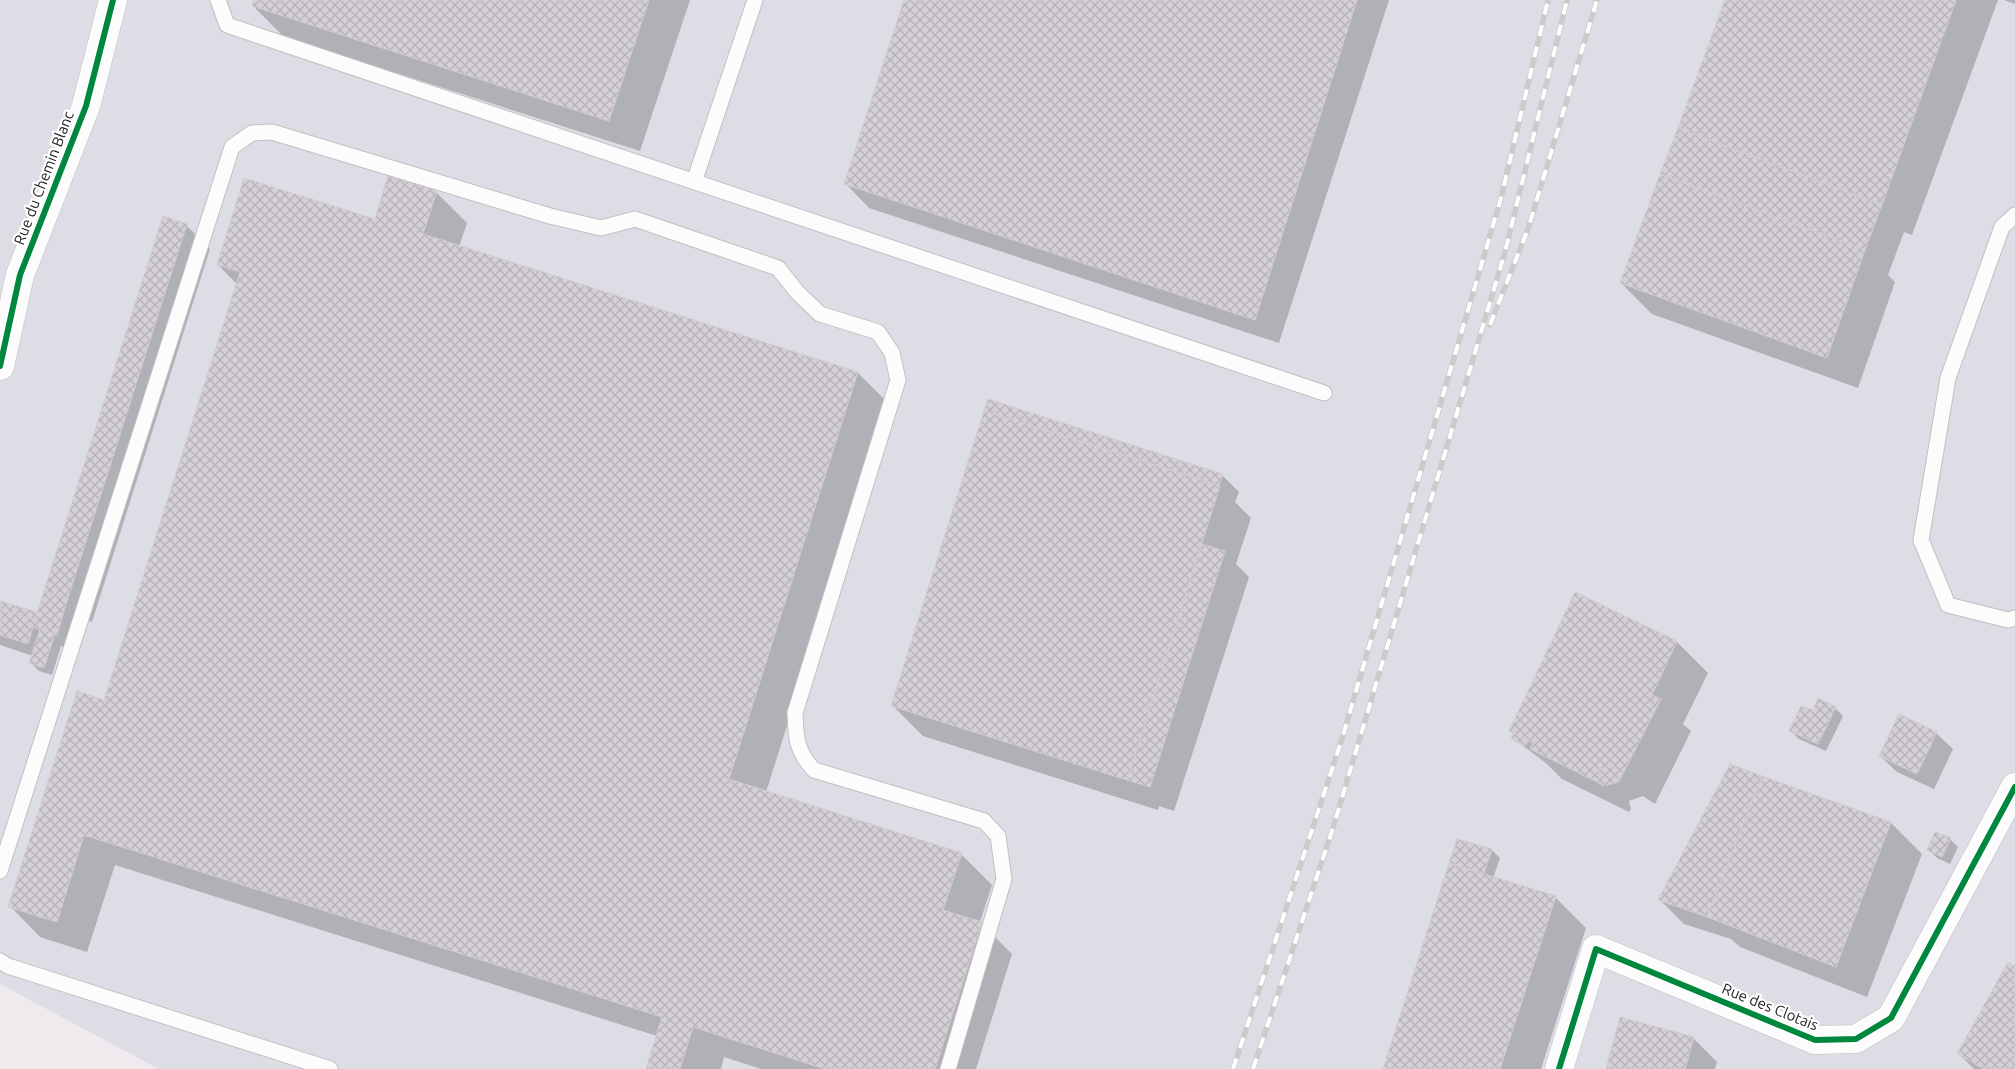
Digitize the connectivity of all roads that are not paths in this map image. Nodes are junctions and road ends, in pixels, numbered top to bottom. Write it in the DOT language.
graph roads {
  1 [pos="113,0"];
  2 [pos="218,0"];
  3 [pos="755,0"];
  4 [pos="694,182"];
  5 [pos="2015,215"];
  6 [pos="0,366"];
  7 [pos="1324,393"];
  8 [pos="2015,618"];
  9 [pos="2015,787"];
  10 [pos="0,872"];
  11 [pos="0,961"];
  12 [pos="330,1069"];
  13 [pos="948,1069"];
  14 [pos="1559,1069"];
  1 -- 6 [label="street, Rue du Chemin Blanc"];
  2 -- 4 [label="lane"];
  3 -- 4 [label="lane"];
  4 -- 7 [label="lane"];
  5 -- 8 [label="lane"];
  9 -- 14 [label="street, Rue des Clotais"];
  10 -- 13 [label="lane"];
  11 -- 12 [label="lane"];
}
